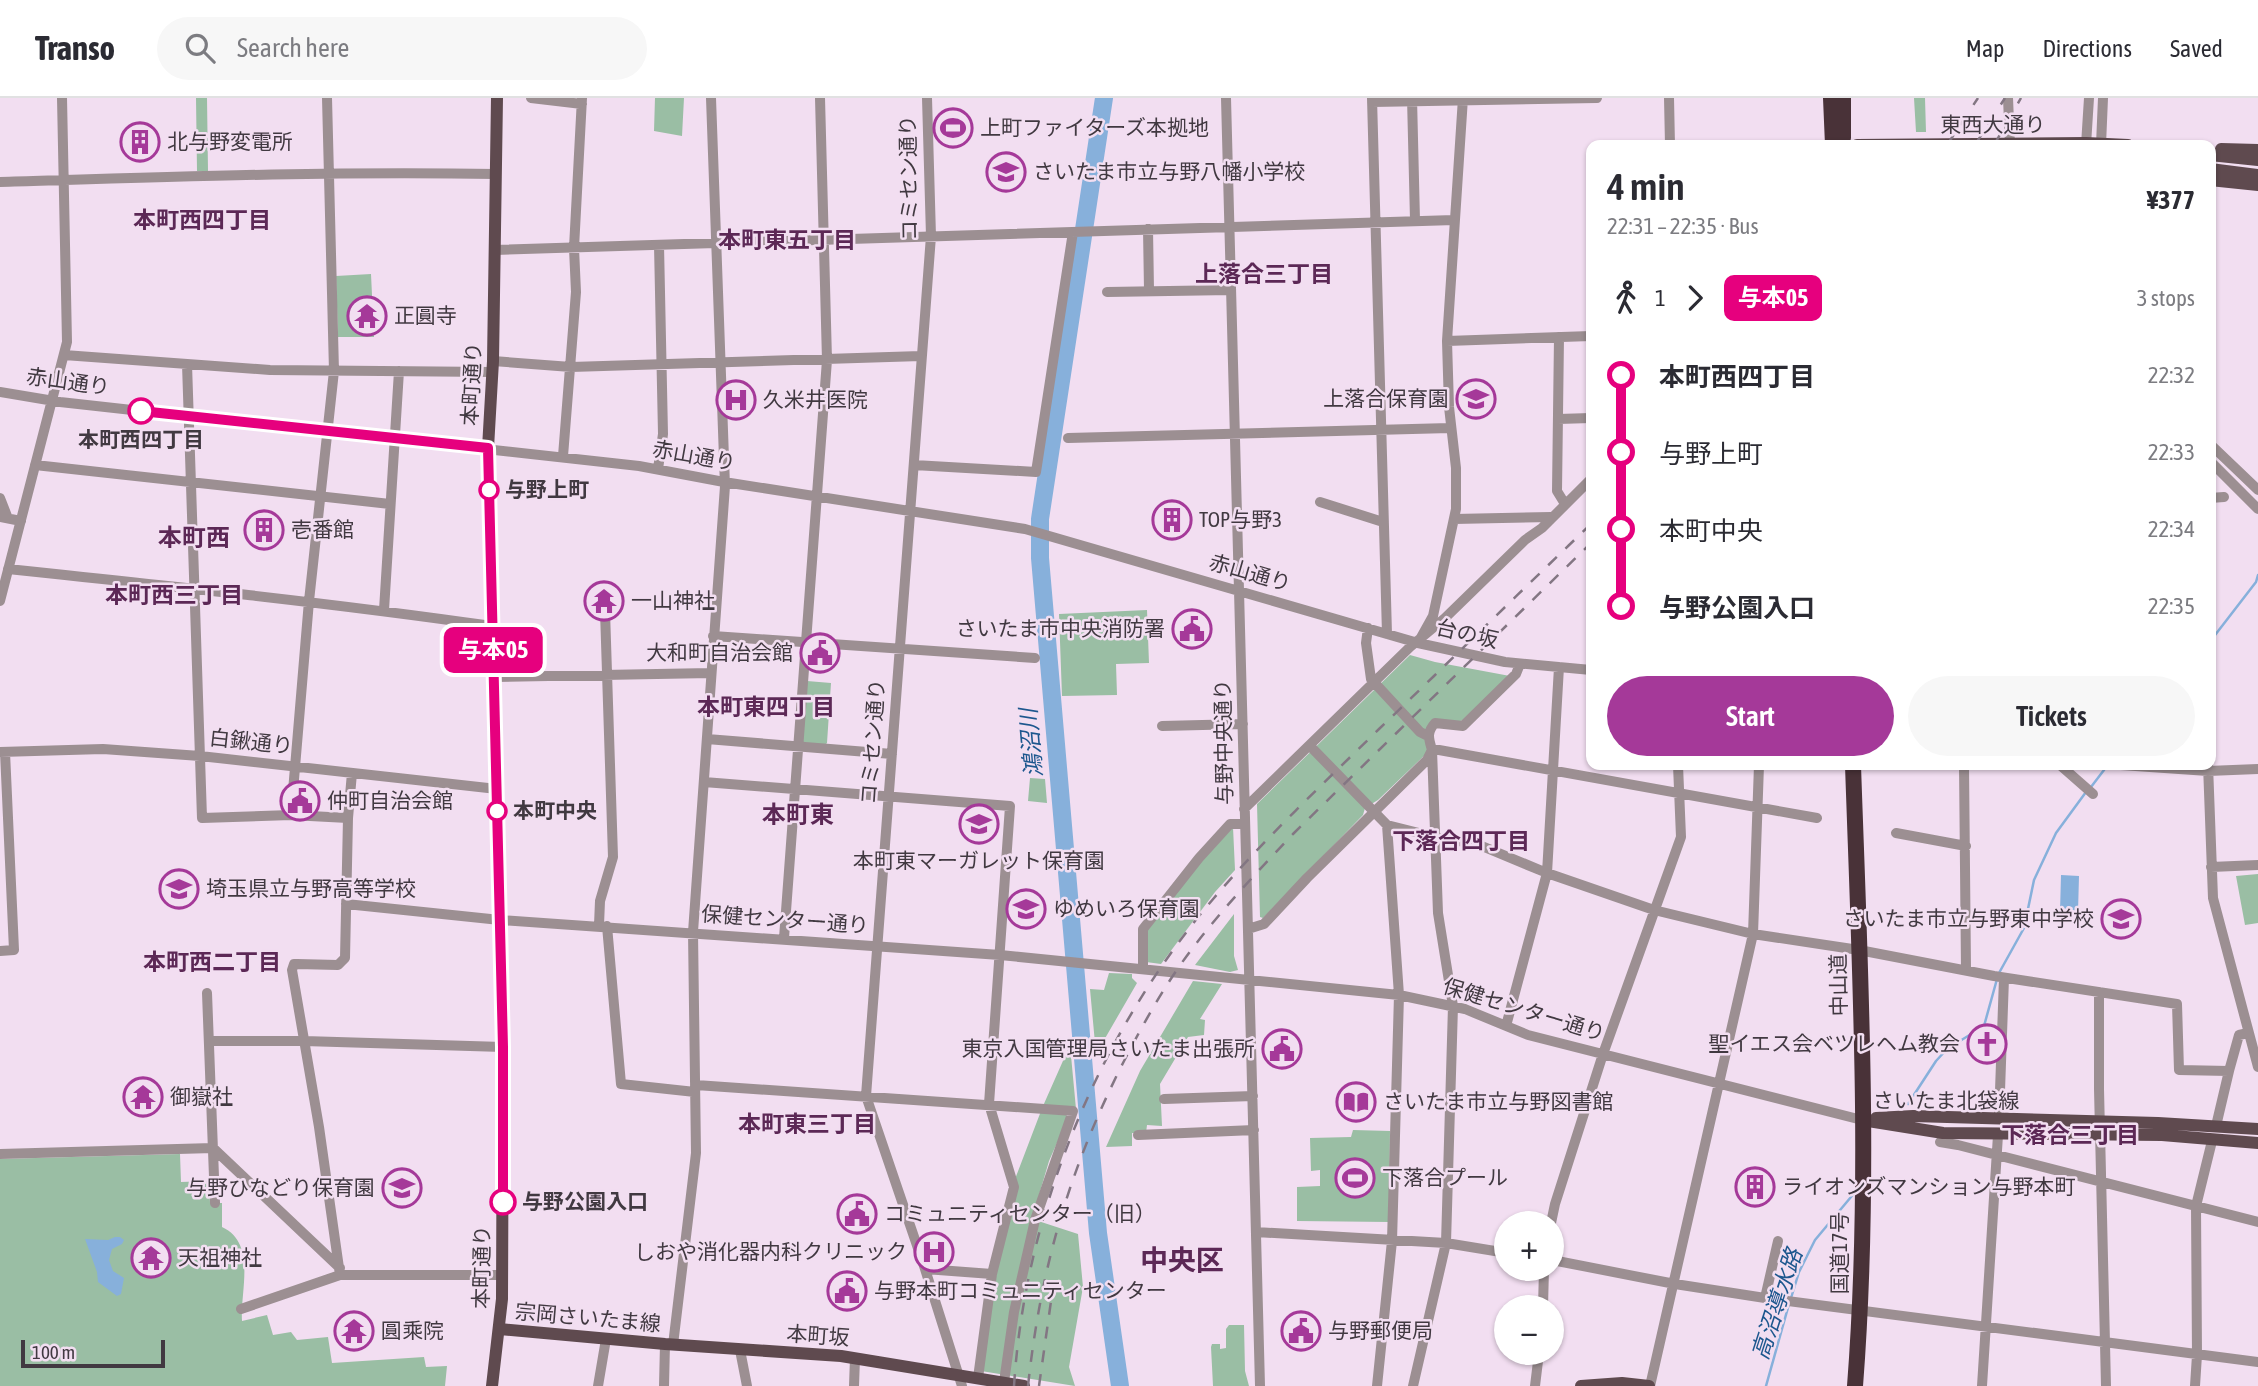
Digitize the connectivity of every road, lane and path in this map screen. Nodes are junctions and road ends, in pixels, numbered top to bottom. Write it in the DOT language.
graph roads {
  1 [pos="62,98"];
  2 [pos="327,98"];
  3 [pos="497,98"];
  4 [pos="531,98"];
  5 [pos="711,98"];
  6 [pos="820,98"];
  7 [pos="927,98"];
  8 [pos="1226,98"];
  9 [pos="1597,98"];
  10 [pos="1669,98"];
  11 [pos="1831,98"];
  12 [pos="1843,98"];
  13 [pos="2008,98"];
  14 [pos="2089,98"];
  15 [pos="2104,98"];
  16 [pos="1551,99"];
  17 [pos="1372,100"];
  18 [pos="1412,100"];
  19 [pos="1463,100"];
  20 [pos="582,101"];
  21 [pos="1671,140"];
  22 [pos="1833,140"];
  23 [pos="1843,140"];
  24 [pos="2010,140"];
  25 [pos="2087,140"];
  26 [pos="2101,140"];
  27 [pos="2216,149"];
  28 [pos="2258,150"];
  29 [pos="2216,156"];
  30 [pos="2258,160"];
  31 [pos="2216,170"];
  32 [pos="328,174"];
  33 [pos="496,174"];
  34 [pos="2258,175"];
  35 [pos="64,181"];
  36 [pos="2216,181"];
  37 [pos="0,182"];
  38 [pos="2258,185"];
  39 [pos="1415,220"];
  40 [pos="1454,220"];
  41 [pos="1374,222"];
  42 [pos="1229,227"];
  43 [pos="1148,229"];
  44 [pos="1074,232"];
  45 [pos="931,236"];
  46 [pos="824,239"];
  47 [pos="716,242"];
  48 [pos="659,245"];
  49 [pos="575,248"];
  50 [pos="495,250"];
  51 [pos="1231,289"];
  52 [pos="1149,290"];
  53 [pos="1107,292"];
  54 [pos="1586,336"];
  55 [pos="1559,337"];
  56 [pos="1447,341"];
  57 [pos="64,355"];
  58 [pos="921,356"];
  59 [pos="827,360"];
  60 [pos="719,362"];
  61 [pos="662,363"];
  62 [pos="187,364"];
  63 [pos="493,367"];
  64 [pos="571,367"];
  65 [pos="334,371"];
  66 [pos="399,371"];
  67 [pos="0,392"];
  68 [pos="52,401"];
  69 [pos="188,415"];
  70 [pos="1586,418"];
  71 [pos="1559,419"];
  72 [pos="1451,428"];
  73 [pos="328,430"];
  74 [pos="1382,430"];
  75 [pos="1234,434"];
  76 [pos="395,438"];
  77 [pos="1068,438"];
  78 [pos="488,448"];
  79 [pos="2216,450"];
  80 [pos="563,456"];
  81 [pos="35,465"];
  82 [pos="914,465"];
  83 [pos="2216,467"];
  84 [pos="658,469"];
  85 [pos="190,482"];
  86 [pos="724,482"];
  87 [pos="1586,484"];
  88 [pos="2258,490"];
  89 [pos="817,495"];
  90 [pos="321,497"];
  91 [pos="0,498"];
  92 [pos="2216,498"];
  93 [pos="2224,498"];
  94 [pos="1320,502"];
  95 [pos="390,504"];
  96 [pos="1565,504"];
  97 [pos="2258,509"];
  98 [pos="909,511"];
  99 [pos="3,517"];
  100 [pos="1551,517"];
  101 [pos="1454,519"];
  102 [pos="21,521"];
  103 [pos="1383,522"];
  104 [pos="5,574"];
  105 [pos="194,590"];
  106 [pos="1240,590"];
  107 [pos="0,601"];
  108 [pos="309,601"];
  109 [pos="384,611"];
  110 [pos="605,611"];
  111 [pos="492,626"];
  112 [pos="1368,628"];
  113 [pos="1387,634"];
  114 [pos="713,636"];
  115 [pos="807,643"];
  116 [pos="1418,643"];
  117 [pos="899,649"];
  118 [pos="1035,658"];
  119 [pos="1520,664"];
  120 [pos="1559,667"];
  121 [pos="1586,670"];
  122 [pos="711,673"];
  123 [pos="606,675"];
  124 [pos="494,677"];
  125 [pos="1374,682"];
  126 [pos="1243,724"];
  127 [pos="1162,726"];
  128 [pos="1428,736"];
  129 [pos="707,739"];
  130 [pos="1310,746"];
  131 [pos="799,747"];
  132 [pos="1432,750"];
  133 [pos="3,752"];
  134 [pos="892,754"];
  135 [pos="200,756"];
  136 [pos="294,766"];
  137 [pos="2216,768"];
  138 [pos="2258,769"];
  139 [pos="1678,770"];
  140 [pos="1759,770"];
  141 [pos="1853,770"];
  142 [pos="1964,770"];
  143 [pos="2066,770"];
  144 [pos="2208,770"];
  145 [pos="1554,771"];
  146 [pos="352,773"];
  147 [pos="704,782"];
  148 [pos="497,789"];
  149 [pos="796,790"];
  150 [pos="2089,791"];
  151 [pos="1679,794"];
  152 [pos="889,797"];
  153 [pos="1244,808"];
  154 [pos="1757,808"];
  155 [pos="1374,811"];
  156 [pos="291,815"];
  157 [pos="348,818"];
  158 [pos="1817,818"];
  159 [pos="1245,824"];
  160 [pos="1387,825"];
  161 [pos="1896,833"];
  162 [pos="1435,837"];
  163 [pos="1966,846"];
  164 [pos="2258,865"];
  165 [pos="2211,867"];
  166 [pos="1548,873"];
  167 [pos="346,904"];
  168 [pos="1654,910"];
  169 [pos="500,920"];
  170 [pos="603,925"];
  171 [pos="1248,929"];
  172 [pos="693,932"];
  173 [pos="1752,934"];
  174 [pos="785,938"];
  175 [pos="878,945"];
  176 [pos="1859,950"];
  177 [pos="0,951"];
  178 [pos="1000,955"];
  179 [pos="1143,969"];
  180 [pos="1966,970"];
  181 [pos="1999,977"];
  182 [pos="1250,981"];
  183 [pos="2099,992"];
  184 [pos="207,993"];
  185 [pos="1399,995"];
  186 [pos="1453,1006"];
  187 [pos="1506,1026"];
  188 [pos="2248,1032"];
  189 [pos="209,1041"];
  190 [pos="304,1041"];
  191 [pos="503,1047"];
  192 [pos="1603,1054"];
  193 [pos="2258,1067"];
  194 [pos="2229,1071"];
  195 [pos="1719,1084"];
  196 [pos="696,1088"];
  197 [pos="866,1096"];
  198 [pos="1253,1096"];
  199 [pos="1164,1099"];
  200 [pos="989,1104"];
  201 [pos="1999,1119"];
  202 [pos="1862,1120"];
  203 [pos="2216,1126"];
  204 [pos="2100,1128"];
  205 [pos="2258,1129"];
  206 [pos="1254,1130"];
  207 [pos="1138,1135"];
  208 [pos="1998,1135"];
  209 [pos="2212,1141"];
  210 [pos="1940,1142"];
  211 [pos="2258,1143"];
  212 [pos="213,1147"];
  213 [pos="0,1154"];
  214 [pos="1998,1156"];
  215 [pos="2102,1182"];
  216 [pos="215,1203"];
  217 [pos="2196,1206"];
  218 [pos="1554,1211"];
  219 [pos="2258,1222"];
  220 [pos="1256,1232"];
  221 [pos="1392,1241"];
  222 [pos="1779,1241"];
  223 [pos="1446,1243"];
  224 [pos="1494,1251"];
  225 [pos="1564,1262"];
  226 [pos="925,1269"];
  227 [pos="340,1271"];
  228 [pos="992,1274"];
  229 [pos="502,1275"];
  230 [pos="1675,1284"];
  231 [pos="1765,1298"];
  232 [pos="241,1309"];
  233 [pos="1861,1311"];
  234 [pos="1986,1325"];
  235 [pos="500,1329"];
  236 [pos="606,1339"];
  237 [pos="2104,1342"];
  238 [pos="669,1344"];
  239 [pos="740,1350"];
  240 [pos="2197,1355"];
  241 [pos="855,1358"];
  242 [pos="2258,1362"];
  243 [pos="1538,1365"];
  244 [pos="978,1378"];
  245 [pos="960,1380"];
  246 [pos="1004,1382"];
  247 [pos="492,1386"];
  248 [pos="598,1386"];
  249 [pos="664,1386"];
  250 [pos="747,1386"];
  251 [pos="854,1386"];
  252 [pos="1024,1386"];
  253 [pos="1260,1386"];
  254 [pos="1377,1386"];
  255 [pos="1413,1386"];
  256 [pos="1535,1386"];
  257 [pos="1581,1386"];
  258 [pos="1649,1386"];
  259 [pos="1855,1386"];
  260 [pos="1982,1386"];
  261 [pos="2106,1386"];
  262 [pos="2195,1386"];
  1 -- 35 [label="street"];
  2 -- 32 [label="street"];
  3 -- 33 [label="main road, 本町通り"];
  4 -- 20 [label="street"];
  5 -- 47 [label="street"];
  6 -- 46 [label="street"];
  7 -- 45 [label="street, コミセン通り"];
  8 -- 42 [label="street, 与野中央通り"];
  9 -- 16 [label="street"];
  10 -- 21 [label="street"];
  11 -- 22 [label="highway"];
  12 -- 23 [label="highway"];
  13 -- 24 [label="street"];
  14 -- 25 [label="street"];
  15 -- 26 [label="street"];
  16 -- 19 [label="street"];
  17 -- 18 [label="street"];
  17 -- 41 [label="street"];
  18 -- 19 [label="street"];
  18 -- 39 [label="street"];
  19 -- 40 [label="street"];
  20 -- 49 [label="street"];
  27 -- 28 [label="main road"];
  29 -- 30 [label="main road"];
  31 -- 34 [label="main road"];
  32 -- 33 [label="street"];
  32 -- 35 [label="street"];
  32 -- 65 [label="street"];
  33 -- 50 [label="main road, 本町通り"];
  35 -- 37 [label="street"];
  35 -- 57 [label="street"];
  36 -- 38 [label="main road"];
  39 -- 40 [label="street"];
  39 -- 41 [label="street"];
  40 -- 56 [label="street"];
  41 -- 42 [label="street"];
  41 -- 74 [label="street"];
  42 -- 43 [label="street"];
  42 -- 51 [label="street, 与野中央通り"];
  43 -- 44 [label="street"];
  43 -- 52 [label="street"];
  44 -- 45 [label="street"];
  44 -- 82 [label="street"];
  45 -- 46 [label="street"];
  45 -- 58 [label="street, コミセン通り"];
  46 -- 47 [label="street"];
  46 -- 59 [label="street"];
  47 -- 48 [label="street"];
  47 -- 60 [label="street"];
  48 -- 49 [label="street"];
  48 -- 61 [label="street"];
  49 -- 50 [label="street"];
  49 -- 64 [label="street"];
  50 -- 63 [label="main road, 本町通り"];
  51 -- 52 [label="street"];
  51 -- 75 [label="street, 与野中央通り"];
  52 -- 53 [label="street"];
  54 -- 55 [label="street"];
  55 -- 56 [label="street"];
  55 -- 71 [label="street"];
  56 -- 72 [label="street"];
  57 -- 62 [label="street"];
  57 -- 68 [label="street"];
  58 -- 59 [label="street"];
  58 -- 82 [label="street, コミセン通り"];
  59 -- 60 [label="street"];
  59 -- 89 [label="street"];
  60 -- 61 [label="street"];
  60 -- 86 [label="street"];
  61 -- 64 [label="street"];
  61 -- 84 [label="street"];
  62 -- 65 [label="street"];
  62 -- 69 [label="street"];
  63 -- 64 [label="street"];
  63 -- 66 [label="street"];
  63 -- 78 [label="main road, 本町通り"];
  64 -- 80 [label="street"];
  65 -- 66 [label="street"];
  65 -- 73 [label="street"];
  66 -- 76 [label="street"];
  67 -- 68 [label="street, 赤山通り"];
  68 -- 69 [label="street, 赤山通り"];
  68 -- 81 [label="street"];
  69 -- 73 [label="street, 赤山通り"];
  69 -- 85 [label="street"];
  70 -- 71 [label="street"];
  71 -- 96 [label="street"];
  72 -- 74 [label="street"];
  72 -- 101 [label="street"];
  73 -- 76 [label="street, 赤山通り"];
  73 -- 90 [label="street"];
  74 -- 75 [label="street"];
  74 -- 103 [label="street"];
  75 -- 77 [label="street"];
  75 -- 106 [label="street, 与野中央通り"];
  76 -- 78 [label="street, 赤山通り"];
  76 -- 95 [label="street"];
  78 -- 80 [label="street, 赤山通り"];
  78 -- 111 [label="main road, 本町通り"];
  79 -- 88 [label="street"];
  80 -- 84 [label="street, 赤山通り"];
  81 -- 85 [label="street"];
  81 -- 102 [label="street"];
  82 -- 98 [label="street, コミセン通り"];
  83 -- 97 [label="street"];
  84 -- 86 [label="street, 赤山通り"];
  85 -- 90 [label="street"];
  85 -- 105 [label="street"];
  86 -- 89 [label="street, 赤山通り"];
  86 -- 114 [label="street"];
  87 -- 96 [label="street"];
  89 -- 98 [label="street, 赤山通り"];
  89 -- 115 [label="street"];
  90 -- 95 [label="street"];
  90 -- 108 [label="street"];
  91 -- 99 [label="street"];
  92 -- 93 [label="street"];
  94 -- 103 [label="street"];
  95 -- 109 [label="street"];
  96 -- 100 [label="street"];
  98 -- 106 [label="street, 赤山通り"];
  98 -- 117 [label="street, コミセン通り"];
  99 -- 102 [label="street"];
  100 -- 101 [label="street"];
  100 -- 116 [label="street"];
  101 -- 116 [label="street"];
  102 -- 104 [label="street"];
  103 -- 113 [label="street"];
  104 -- 105 [label="street"];
  104 -- 107 [label="street"];
  105 -- 108 [label="street"];
  105 -- 135 [label="street"];
  106 -- 112 [label="street, 赤山通り"];
  106 -- 126 [label="street, 与野中央通り"];
  108 -- 109 [label="street"];
  108 -- 136 [label="street"];
  109 -- 111 [label="street"];
  110 -- 123 [label="street"];
  111 -- 124 [label="main road, 本町通り"];
  112 -- 113 [label="street, 台の坂"];
  112 -- 125 [label="street"];
  113 -- 116 [label="street, 台の坂"];
  114 -- 115 [label="street"];
  114 -- 122 [label="street"];
  115 -- 117 [label="street"];
  115 -- 131 [label="street"];
  116 -- 119 [label="street, 台の坂"];
  116 -- 125 [label="street"];
  117 -- 118 [label="street"];
  117 -- 134 [label="street, コミセン通り"];
  119 -- 120 [label="street, 台の坂"];
  119 -- 128 [label="street"];
  120 -- 121 [label="street"];
  120 -- 145 [label="street"];
  122 -- 123 [label="street"];
  122 -- 129 [label="street"];
  123 -- 124 [label="street"];
  123 -- 170 [label="street"];
  124 -- 148 [label="main road, 本町通り"];
  125 -- 128 [label="street"];
  125 -- 130 [label="street"];
  126 -- 127 [label="street"];
  126 -- 153 [label="street, 与野中央通り"];
  128 -- 132 [label="street"];
  129 -- 131 [label="street"];
  129 -- 147 [label="street"];
  130 -- 153 [label="street"];
  130 -- 155 [label="street"];
  131 -- 134 [label="street"];
  131 -- 149 [label="street"];
  132 -- 145 [label="street"];
  132 -- 155 [label="street"];
  132 -- 162 [label="street"];
  133 -- 135 [label="street, 白鍬通り"];
  133 -- 177 [label="street"];
  134 -- 152 [label="street, コミセン通り"];
  135 -- 136 [label="street, 白鍬通り"];
  135 -- 156 [label="street"];
  136 -- 146 [label="street, 白鍬通り"];
  136 -- 156 [label="street"];
  137 -- 138 [label="street"];
  139 -- 151 [label="street"];
  140 -- 154 [label="street"];
  141 -- 176 [label="highway, 中山道"];
  142 -- 163 [label="street"];
  143 -- 150 [label="street"];
  144 -- 165 [label="street"];
  145 -- 151 [label="street"];
  145 -- 166 [label="street"];
  146 -- 148 [label="street, 白鍬通り"];
  146 -- 157 [label="street"];
  147 -- 149 [label="street"];
  147 -- 172 [label="street"];
  148 -- 169 [label="main road, 本町通り"];
  149 -- 152 [label="street"];
  149 -- 174 [label="street"];
  151 -- 154 [label="street"];
  151 -- 168 [label="street"];
  152 -- 175 [label="street, コミセン通り"];
  152 -- 178 [label="street"];
  153 -- 159 [label="street, 与野中央通り"];
  154 -- 158 [label="street"];
  154 -- 173 [label="street"];
  155 -- 160 [label="street"];
  155 -- 171 [label="street"];
  156 -- 157 [label="street"];
  157 -- 167 [label="street"];
  159 -- 171 [label="street, 与野中央通り"];
  159 -- 179 [label="street"];
  160 -- 162 [label="street"];
  160 -- 185 [label="street"];
  161 -- 163 [label="street"];
  162 -- 166 [label="street"];
  162 -- 186 [label="street"];
  163 -- 180 [label="street"];
  164 -- 165 [label="street"];
  165 -- 188 [label="street"];
  166 -- 168 [label="street"];
  166 -- 187 [label="street"];
  167 -- 169 [label="street, 保健センター通り"];
  167 -- 190 [label="street"];
  168 -- 173 [label="street"];
  168 -- 192 [label="street"];
  169 -- 170 [label="street, 保健センター通り"];
  169 -- 191 [label="main road, 本町通り"];
  170 -- 172 [label="street, 保健センター通り"];
  170 -- 196 [label="street"];
  171 -- 182 [label="street, 与野中央通り"];
  172 -- 174 [label="street, 保健センター通り"];
  172 -- 196 [label="street"];
  173 -- 176 [label="street"];
  173 -- 195 [label="street"];
  174 -- 175 [label="street, 保健センター通り"];
  175 -- 178 [label="street, 保健センター通り"];
  175 -- 197 [label="street, コミセン通り"];
  176 -- 180 [label="street"];
  176 -- 202 [label="highway, 中山道"];
  178 -- 179 [label="street, 保健センター通り"];
  178 -- 200 [label="street"];
  179 -- 182 [label="street, 保健センター通り"];
  180 -- 181 [label="street"];
  181 -- 183 [label="street"];
  181 -- 201 [label="street"];
  182 -- 185 [label="street, 保健センター通り"];
  182 -- 198 [label="street, 与野中央通り"];
  183 -- 194 [label="street"];
  183 -- 204 [label="street"];
  184 -- 189 [label="street"];
  185 -- 186 [label="street, 保健センター通り"];
  185 -- 221 [label="street"];
  186 -- 187 [label="street, 保健センター通り"];
  186 -- 223 [label="street"];
  187 -- 192 [label="street, 保健センター通り"];
  188 -- 193 [label="street"];
  188 -- 194 [label="street"];
  189 -- 190 [label="street"];
  189 -- 212 [label="street"];
  190 -- 191 [label="street"];
  190 -- 227 [label="street"];
  191 -- 229 [label="main road, 本町通り"];
  192 -- 195 [label="street, 保健センター通り"];
  192 -- 218 [label="street"];
  194 -- 203 [label="street"];
  195 -- 202 [label="street, 保健センター通り"];
  195 -- 230 [label="street"];
  196 -- 197 [label="street"];
  196 -- 238 [label="street"];
  197 -- 200 [label="street"];
  197 -- 226 [label="street, コミセン通り"];
  198 -- 199 [label="street"];
  198 -- 206 [label="street, 与野中央通り"];
  200 -- 228 [label="street"];
  200 -- 246 [label="street"];
  201 -- 202 [label="main road, さいたま北袋線"];
  201 -- 204 [label="main road, さいたま北袋線"];
  202 -- 208 [label="main road, さいたま北袋線"];
  202 -- 233 [label="highway, 国道17号"];
  203 -- 204 [label="main road, さいたま北袋線"];
  203 -- 205 [label="main road, さいたま北袋線"];
  204 -- 208 [label="main road, さいたま北袋線"];
  204 -- 209 [label="main road, さいたま北袋線"];
  204 -- 215 [label="street"];
  206 -- 207 [label="street"];
  206 -- 220 [label="street, 与野中央通り"];
  208 -- 214 [label="street"];
  209 -- 211 [label="main road, さいたま北袋線"];
  209 -- 217 [label="street"];
  210 -- 214 [label="street"];
  212 -- 213 [label="street"];
  212 -- 216 [label="street"];
  212 -- 227 [label="street"];
  214 -- 215 [label="street"];
  214 -- 234 [label="street"];
  215 -- 217 [label="street"];
  215 -- 237 [label="street"];
  217 -- 219 [label="street"];
  217 -- 240 [label="street"];
  220 -- 221 [label="street"];
  220 -- 253 [label="street, 与野中央通り"];
  221 -- 223 [label="street"];
  221 -- 254 [label="street"];
  222 -- 231 [label="street"];
  223 -- 224 [label="street"];
  223 -- 255 [label="street"];
  225 -- 230 [label="street"];
  226 -- 228 [label="street"];
  226 -- 245 [label="street, コミセン通り"];
  227 -- 229 [label="street"];
  227 -- 232 [label="street"];
  228 -- 244 [label="street"];
  229 -- 235 [label="main road, 本町通り"];
  230 -- 231 [label="street"];
  230 -- 258 [label="street"];
  231 -- 233 [label="street"];
  233 -- 234 [label="street"];
  233 -- 259 [label="highway, 国道17号"];
  234 -- 237 [label="street"];
  234 -- 260 [label="street"];
  235 -- 236 [label="main road, 宗岡さいたま線"];
  235 -- 247 [label="main road, 本町通り"];
  236 -- 238 [label="main road, 宗岡さいたま線"];
  236 -- 248 [label="street"];
  237 -- 240 [label="street"];
  237 -- 261 [label="street"];
  238 -- 239 [label="main road, 本町坂"];
  238 -- 249 [label="street"];
  239 -- 241 [label="main road, 本町坂"];
  239 -- 250 [label="street"];
  240 -- 242 [label="street"];
  240 -- 262 [label="street"];
  241 -- 245 [label="main road, 本町坂"];
  241 -- 251 [label="street"];
  243 -- 256 [label="street"];
  244 -- 245 [label="main road, 本町坂"];
  244 -- 246 [label="main road, 本町坂"];
  246 -- 252 [label="main road, 本町坂"];
  257 -- 258 [label="main road"];
}
